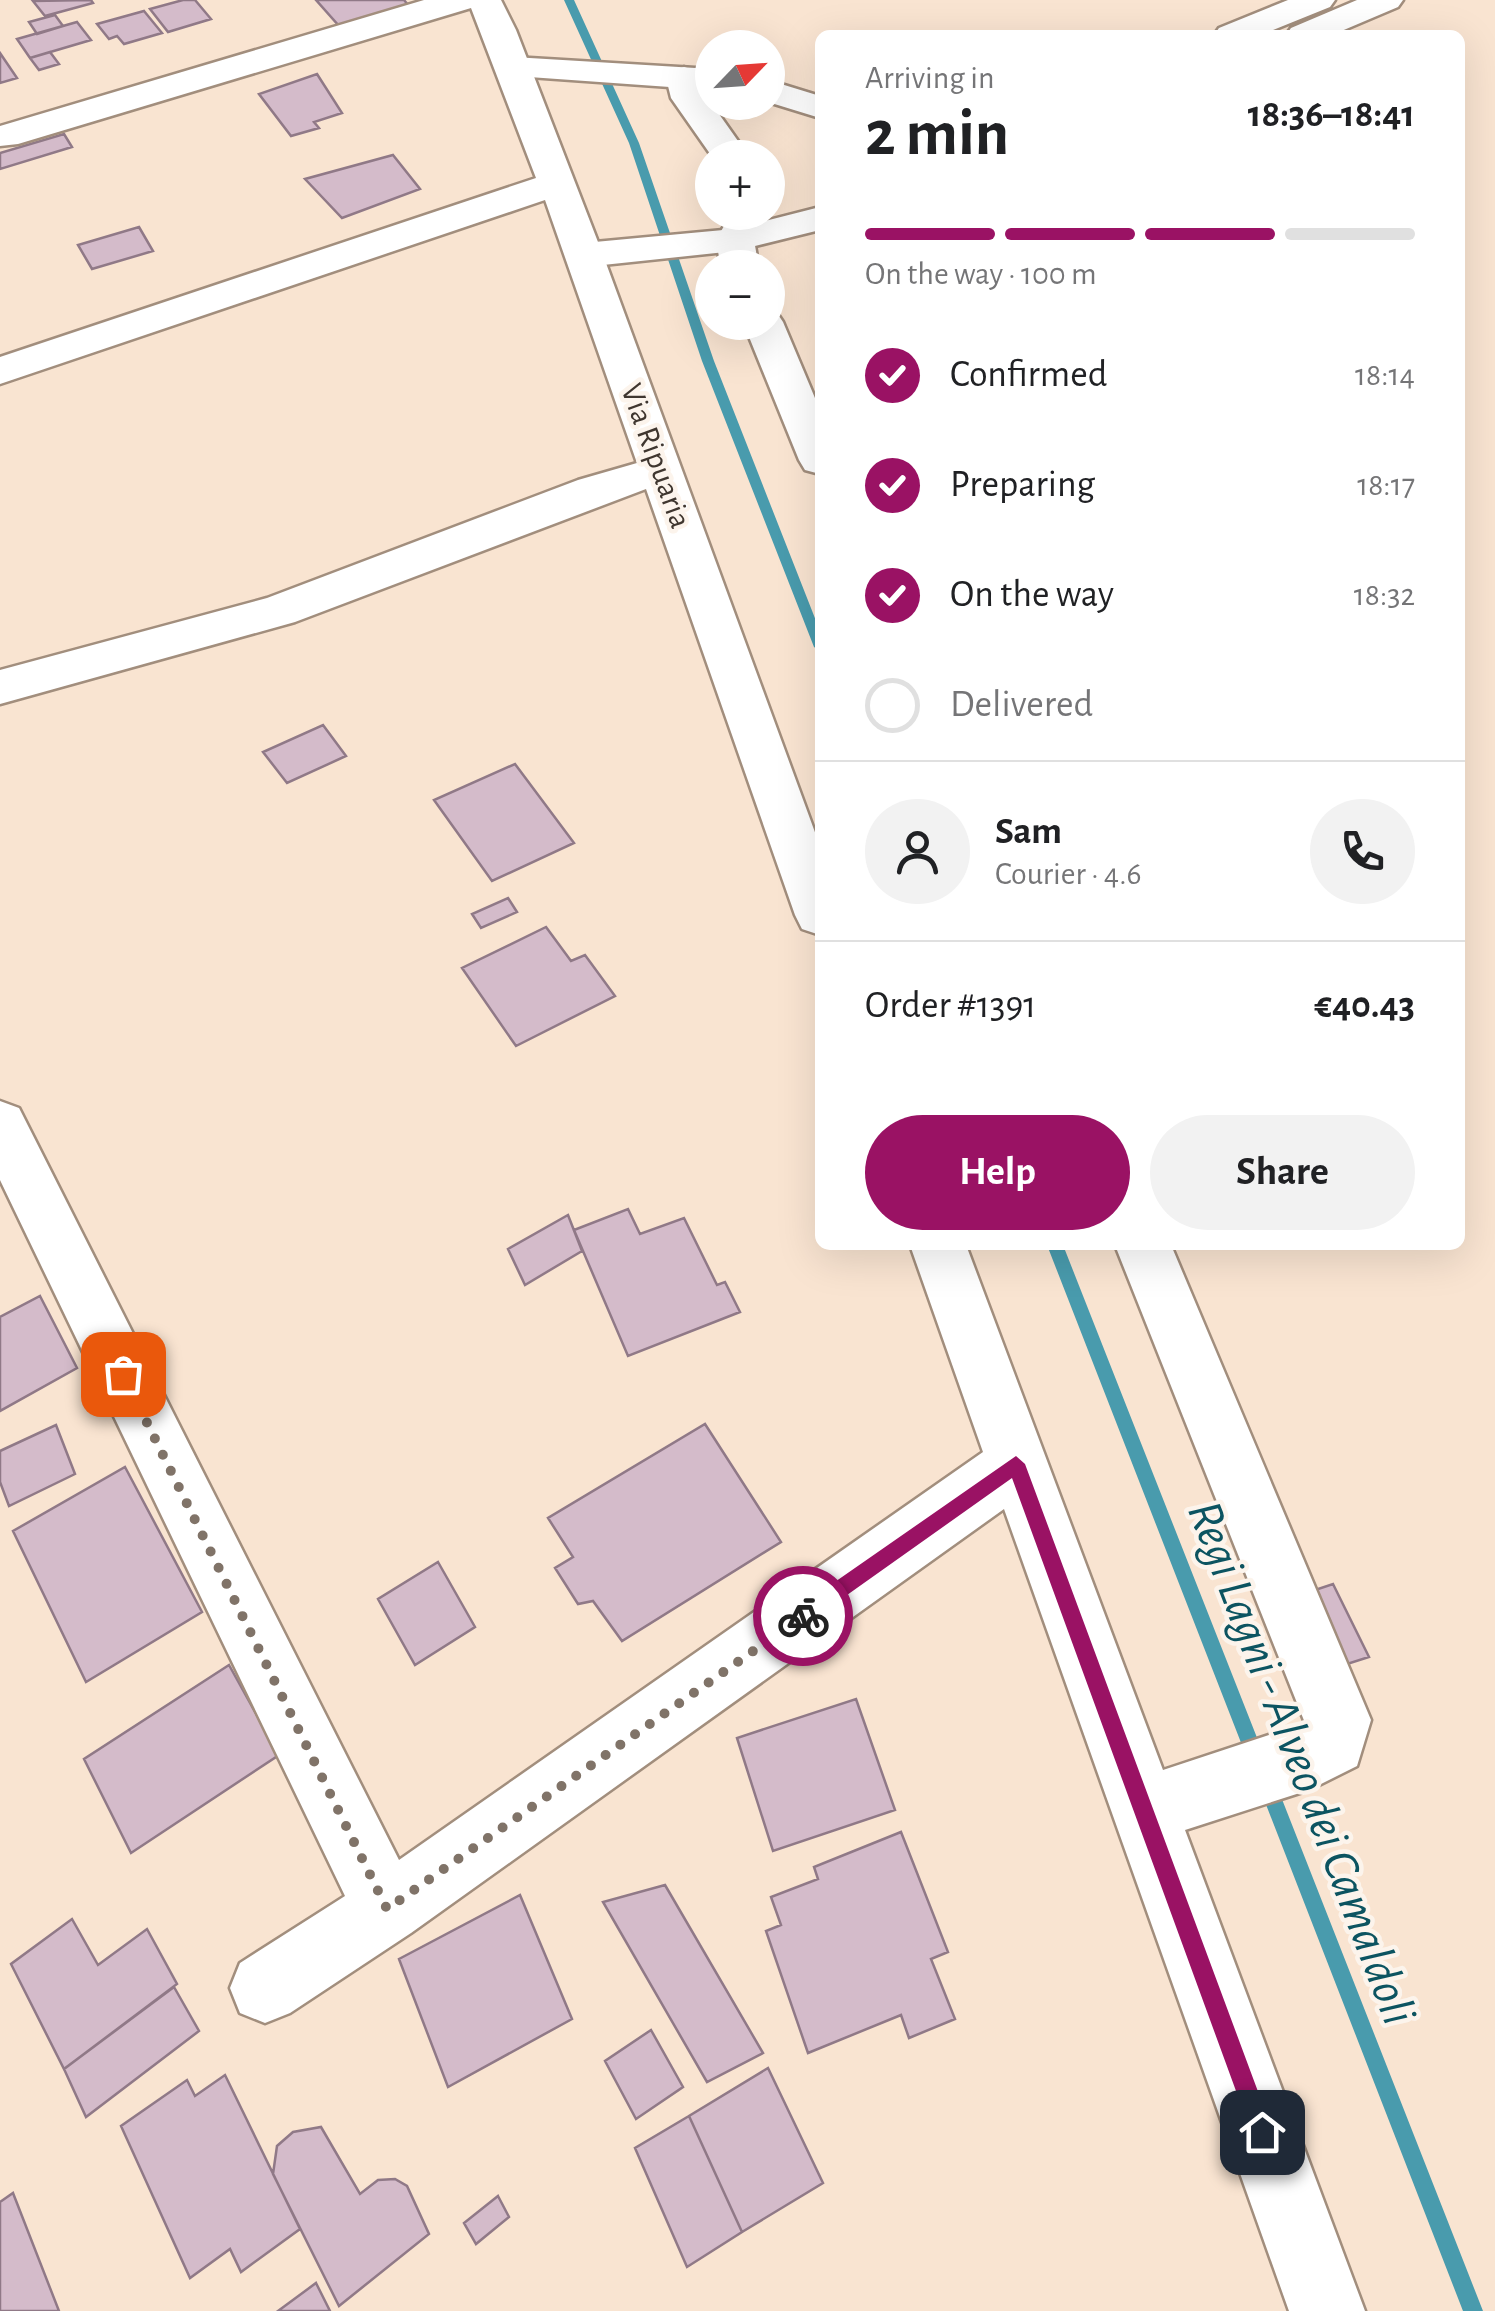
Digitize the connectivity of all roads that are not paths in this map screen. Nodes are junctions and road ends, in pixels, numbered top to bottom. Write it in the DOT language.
graph roads {
  1 [pos="460,0"];
  2 [pos="484,0"];
  3 [pos="1318,0"];
  4 [pos="1386,0"];
  5 [pos="1244,30"];
  6 [pos="1315,30"];
  7 [pos="534,70"];
  8 [pos="684,78"];
  9 [pos="785,96"];
  10 [pos="815,105"];
  11 [pos="5,136"];
  12 [pos="719,140"];
  13 [pos="556,184"];
  14 [pos="815,219"];
  15 [pos="733,241"];
  16 [pos="584,255"];
  17 [pos="770,340"];
  18 [pos="0,371"];
  19 [pos="815,448"];
  20 [pos="661,470"];
  21 [pos="0,688"];
  22 [pos="815,901"];
  23 [pos="0,1124"];
  24 [pos="940,1250"];
  25 [pos="1146,1250"];
  26 [pos="1016,1464"];
  27 [pos="1145,1809"];
  28 [pos="387,1909"];
  29 [pos="265,1988"];
  30 [pos="1327,2311"];
  1 -- 11 [label="street"];
  2 -- 7 [label="street, Via Ripuaria"];
  3 -- 5 [label="street"];
  4 -- 6 [label="street"];
  7 -- 8 [label="street"];
  7 -- 13 [label="street, Via Ripuaria"];
  8 -- 12 [label="street"];
  9 -- 10 [label="street"];
  13 -- 16 [label="street, Via Ripuaria"];
  13 -- 18 [label="street"];
  14 -- 15 [label="street"];
  15 -- 16 [label="street"];
  16 -- 20 [label="street, Via Ripuaria"];
  17 -- 19 [label="street"];
  20 -- 21 [label="street"];
  20 -- 22 [label="street, Via Ripuaria"];
  23 -- 28 [label="street"];
  24 -- 26 [label="street"];
  25 -- 27 [label="street"];
  26 -- 27 [label="street"];
  26 -- 28 [label="street"];
  27 -- 30 [label="street"];
  28 -- 29 [label="street"];
}
